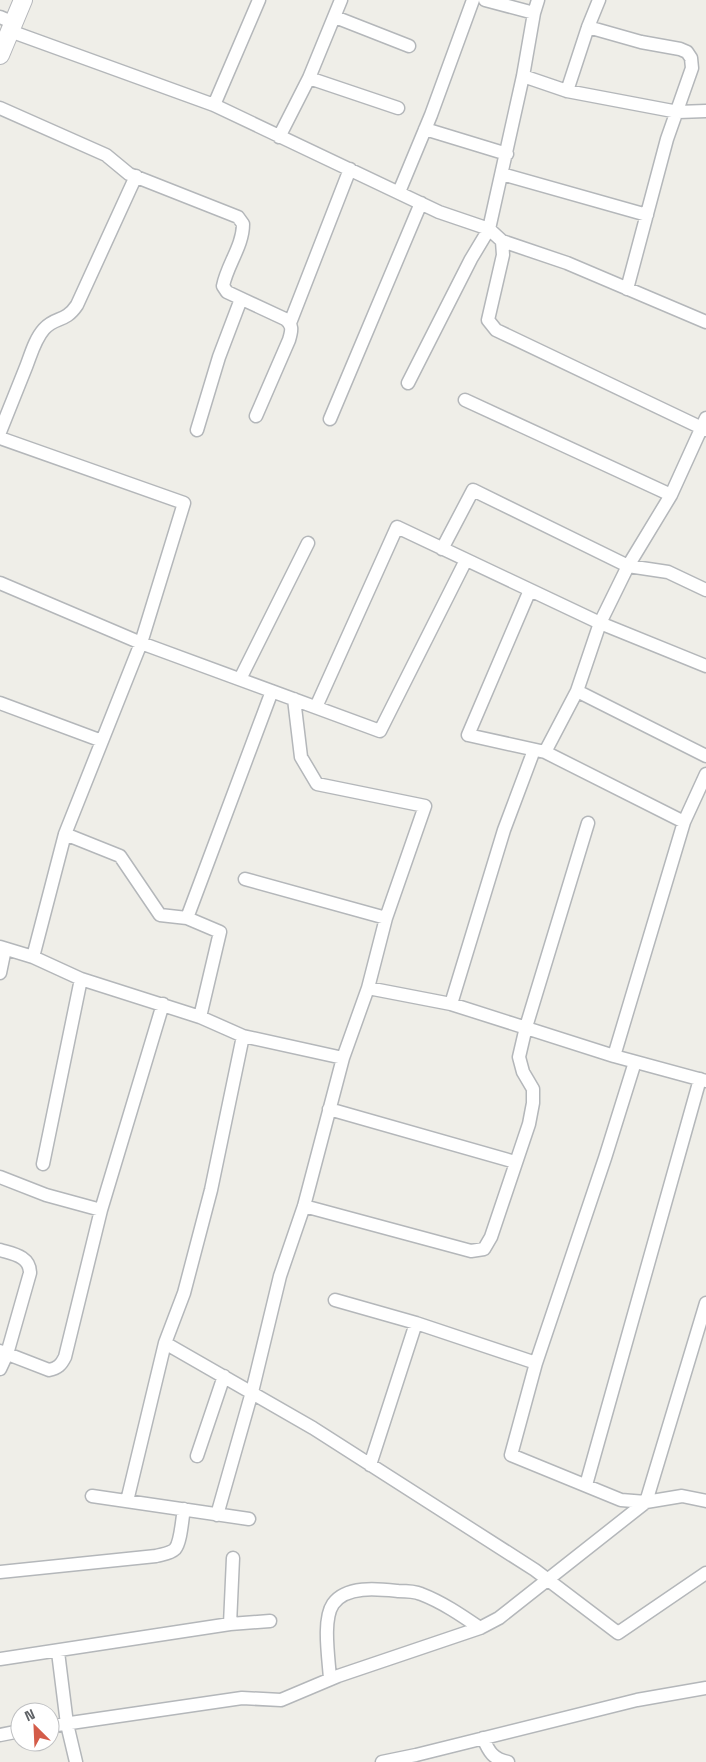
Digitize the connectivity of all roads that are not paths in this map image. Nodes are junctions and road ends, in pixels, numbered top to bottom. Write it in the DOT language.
graph roads {
  1 [pos="23,0"];
  2 [pos="259,0"];
  3 [pos="341,0"];
  4 [pos="474,0"];
  5 [pos="485,0"];
  6 [pos="538,0"];
  7 [pos="599,0"];
  8 [pos="534,13"];
  9 [pos="335,17"];
  10 [pos="8,24"];
  11 [pos="588,27"];
  12 [pos="409,46"];
  13 [pos="0,55"];
  14 [pos="523,76"];
  15 [pos="309,78"];
  16 [pos="567,91"];
  17 [pos="214,106"];
  18 [pos="0,108"];
  19 [pos="398,108"];
  20 [pos="706,111"];
  21 [pos="678,112"];
  22 [pos="425,129"];
  23 [pos="279,137"];
  24 [pos="507,154"];
  25 [pos="350,169"];
  26 [pos="502,174"];
  27 [pos="136,176"];
  28 [pos="399,192"];
  29 [pos="421,203"];
  30 [pos="647,215"];
  31 [pos="489,229"];
  32 [pos="502,241"];
  33 [pos="627,289"];
  34 [pos="241,299"];
  35 [pos="706,322"];
  36 [pos="290,323"];
  37 [pos="408,383"];
  38 [pos="465,400"];
  39 [pos="256,416"];
  40 [pos="330,420"];
  41 [pos="704,425"];
  42 [pos="197,430"];
  43 [pos="0,432"];
  44 [pos="0,438"];
  45 [pos="671,494"];
  46 [pos="308,543"];
  47 [pos="442,548"];
  48 [pos="466,560"];
  49 [pos="628,566"];
  50 [pos="0,583"];
  51 [pos="530,590"];
  52 [pos="706,590"];
  53 [pos="600,623"];
  54 [pos="140,643"];
  55 [pos="706,666"];
  56 [pos="240,679"];
  57 [pos="272,691"];
  58 [pos="577,691"];
  59 [pos="294,699"];
  60 [pos="0,703"];
  61 [pos="316,707"];
  62 [pos="102,741"];
  63 [pos="540,751"];
  64 [pos="706,756"];
  65 [pos="706,774"];
  66 [pos="684,822"];
  67 [pos="588,823"];
  68 [pos="65,834"];
  69 [pos="245,879"];
  70 [pos="187,918"];
  71 [pos="386,918"];
  72 [pos="3,948"];
  73 [pos="33,957"];
  74 [pos="0,973"];
  75 [pos="81,979"];
  76 [pos="368,988"];
  77 [pos="163,1004"];
  78 [pos="451,1004"];
  79 [pos="200,1017"];
  80 [pos="526,1027"];
  81 [pos="243,1036"];
  82 [pos="614,1056"];
  83 [pos="343,1058"];
  84 [pos="635,1062"];
  85 [pos="703,1080"];
  86 [pos="329,1109"];
  87 [pos="515,1162"];
  88 [pos="43,1164"];
  89 [pos="0,1177"];
  90 [pos="304,1206"];
  91 [pos="100,1210"];
  92 [pos="0,1250"];
  93 [pos="335,1300"];
  94 [pos="706,1303"];
  95 [pos="416,1323"];
  96 [pos="165,1343"];
  97 [pos="4,1352"];
  98 [pos="536,1363"];
  99 [pos="0,1369"];
  100 [pos="224,1376"];
  101 [pos="252,1392"];
  102 [pos="197,1456"];
  103 [pos="370,1465"];
  104 [pos="586,1485"];
  105 [pos="92,1496"];
  106 [pos="127,1501"];
  107 [pos="706,1501"];
  108 [pos="646,1502"];
  109 [pos="184,1510"];
  110 [pos="217,1515"];
  111 [pos="249,1519"];
  112 [pos="233,1558"];
  113 [pos="0,1572"];
  114 [pos="706,1573"];
  115 [pos="546,1579"];
  116 [pos="270,1621"];
  117 [pos="230,1624"];
  118 [pos="480,1628"];
  119 [pos="58,1652"];
  120 [pos="0,1659"];
  121 [pos="330,1679"];
  122 [pos="706,1688"];
  123 [pos="67,1724"];
  124 [pos="60,1725"];
  125 [pos="483,1738"];
  126 [pos="76,1762"];
  127 [pos="382,1762"];
  128 [pos="508,1762"];
  1 -- 10 [label="main road"];
  2 -- 17 [label="street"];
  3 -- 9 [label="street"];
  4 -- 22 [label="street"];
  5 -- 8 [label="street"];
  6 -- 8 [label="street"];
  7 -- 11 [label="street"];
  8 -- 14 [label="street"];
  9 -- 12 [label="street"];
  9 -- 15 [label="street"];
  10 -- 13 [label="main road"];
  10 -- 17 [label="street"];
  11 -- 16 [label="street"];
  11 -- 21 [label="street"];
  14 -- 16 [label="street"];
  14 -- 24 [label="street"];
  15 -- 19 [label="street"];
  15 -- 23 [label="street"];
  16 -- 21 [label="street"];
  17 -- 23 [label="street"];
  18 -- 27 [label="street"];
  20 -- 21 [label="street"];
  21 -- 30 [label="street"];
  22 -- 24 [label="street"];
  22 -- 28 [label="street"];
  23 -- 25 [label="street"];
  24 -- 26 [label="street"];
  25 -- 28 [label="street"];
  25 -- 36 [label="street"];
  26 -- 30 [label="street"];
  26 -- 31 [label="street"];
  27 -- 34 [label="street"];
  27 -- 43 [label="street"];
  28 -- 29 [label="street"];
  29 -- 31 [label="street"];
  29 -- 40 [label="street"];
  30 -- 33 [label="street"];
  31 -- 32 [label="street"];
  31 -- 37 [label="street"];
  32 -- 33 [label="street"];
  32 -- 41 [label="street"];
  33 -- 35 [label="street"];
  34 -- 36 [label="street"];
  34 -- 42 [label="street"];
  36 -- 39 [label="street"];
  38 -- 45 [label="street"];
  41 -- 45 [label="street"];
  44 -- 54 [label="street"];
  45 -- 49 [label="street"];
  46 -- 56 [label="street"];
  47 -- 48 [label="street"];
  47 -- 49 [label="street"];
  47 -- 61 [label="street"];
  48 -- 51 [label="street"];
  48 -- 61 [label="street"];
  49 -- 52 [label="street"];
  49 -- 53 [label="street"];
  50 -- 54 [label="street"];
  51 -- 53 [label="street"];
  51 -- 63 [label="street"];
  53 -- 55 [label="street"];
  53 -- 58 [label="street"];
  54 -- 56 [label="street"];
  54 -- 62 [label="street"];
  56 -- 57 [label="street"];
  57 -- 59 [label="street"];
  57 -- 70 [label="street"];
  58 -- 63 [label="street"];
  58 -- 64 [label="street"];
  59 -- 61 [label="street"];
  59 -- 71 [label="street"];
  60 -- 62 [label="street"];
  62 -- 68 [label="street"];
  63 -- 66 [label="street"];
  63 -- 78 [label="street"];
  65 -- 66 [label="street"];
  66 -- 82 [label="street"];
  67 -- 80 [label="street"];
  68 -- 70 [label="street"];
  68 -- 73 [label="street"];
  69 -- 71 [label="street"];
  70 -- 79 [label="street"];
  71 -- 76 [label="street"];
  72 -- 73 [label="street"];
  72 -- 74 [label="street"];
  73 -- 75 [label="street"];
  75 -- 77 [label="street"];
  75 -- 88 [label="street"];
  76 -- 78 [label="street"];
  76 -- 83 [label="street"];
  77 -- 79 [label="street"];
  77 -- 91 [label="street"];
  78 -- 80 [label="street"];
  79 -- 81 [label="street"];
  80 -- 82 [label="street"];
  80 -- 87 [label="street"];
  81 -- 83 [label="street"];
  81 -- 96 [label="street"];
  82 -- 84 [label="street"];
  83 -- 86 [label="street"];
  84 -- 85 [label="street"];
  84 -- 98 [label="street"];
  85 -- 104 [label="street"];
  86 -- 87 [label="street"];
  86 -- 90 [label="street"];
  87 -- 90 [label="street"];
  89 -- 91 [label="street"];
  90 -- 101 [label="street"];
  91 -- 97 [label="street"];
  92 -- 97 [label="street"];
  93 -- 95 [label="street"];
  94 -- 108 [label="street"];
  95 -- 98 [label="street"];
  95 -- 103 [label="street"];
  96 -- 100 [label="street"];
  96 -- 106 [label="street"];
  97 -- 99 [label="street"];
  98 -- 104 [label="street"];
  100 -- 101 [label="street"];
  100 -- 102 [label="street"];
  101 -- 103 [label="street"];
  101 -- 110 [label="street"];
  103 -- 115 [label="street"];
  104 -- 108 [label="street"];
  105 -- 106 [label="street"];
  106 -- 109 [label="street"];
  107 -- 108 [label="street"];
  108 -- 115 [label="street"];
  109 -- 110 [label="street"];
  109 -- 113 [label="street"];
  110 -- 111 [label="street"];
  112 -- 117 [label="street"];
  114 -- 115 [label="street"];
  115 -- 118 [label="street"];
  116 -- 117 [label="street"];
  117 -- 119 [label="street"];
  118 -- 121 [label="street"];
  118 -- 121 [label="street"];
  119 -- 120 [label="street"];
  119 -- 123 [label="street"];
  121 -- 123 [label="street"];
  122 -- 125 [label="street"];
  123 -- 124 [label="street"];
  123 -- 126 [label="street"];
  125 -- 127 [label="street"];
  125 -- 128 [label="street"];
}
